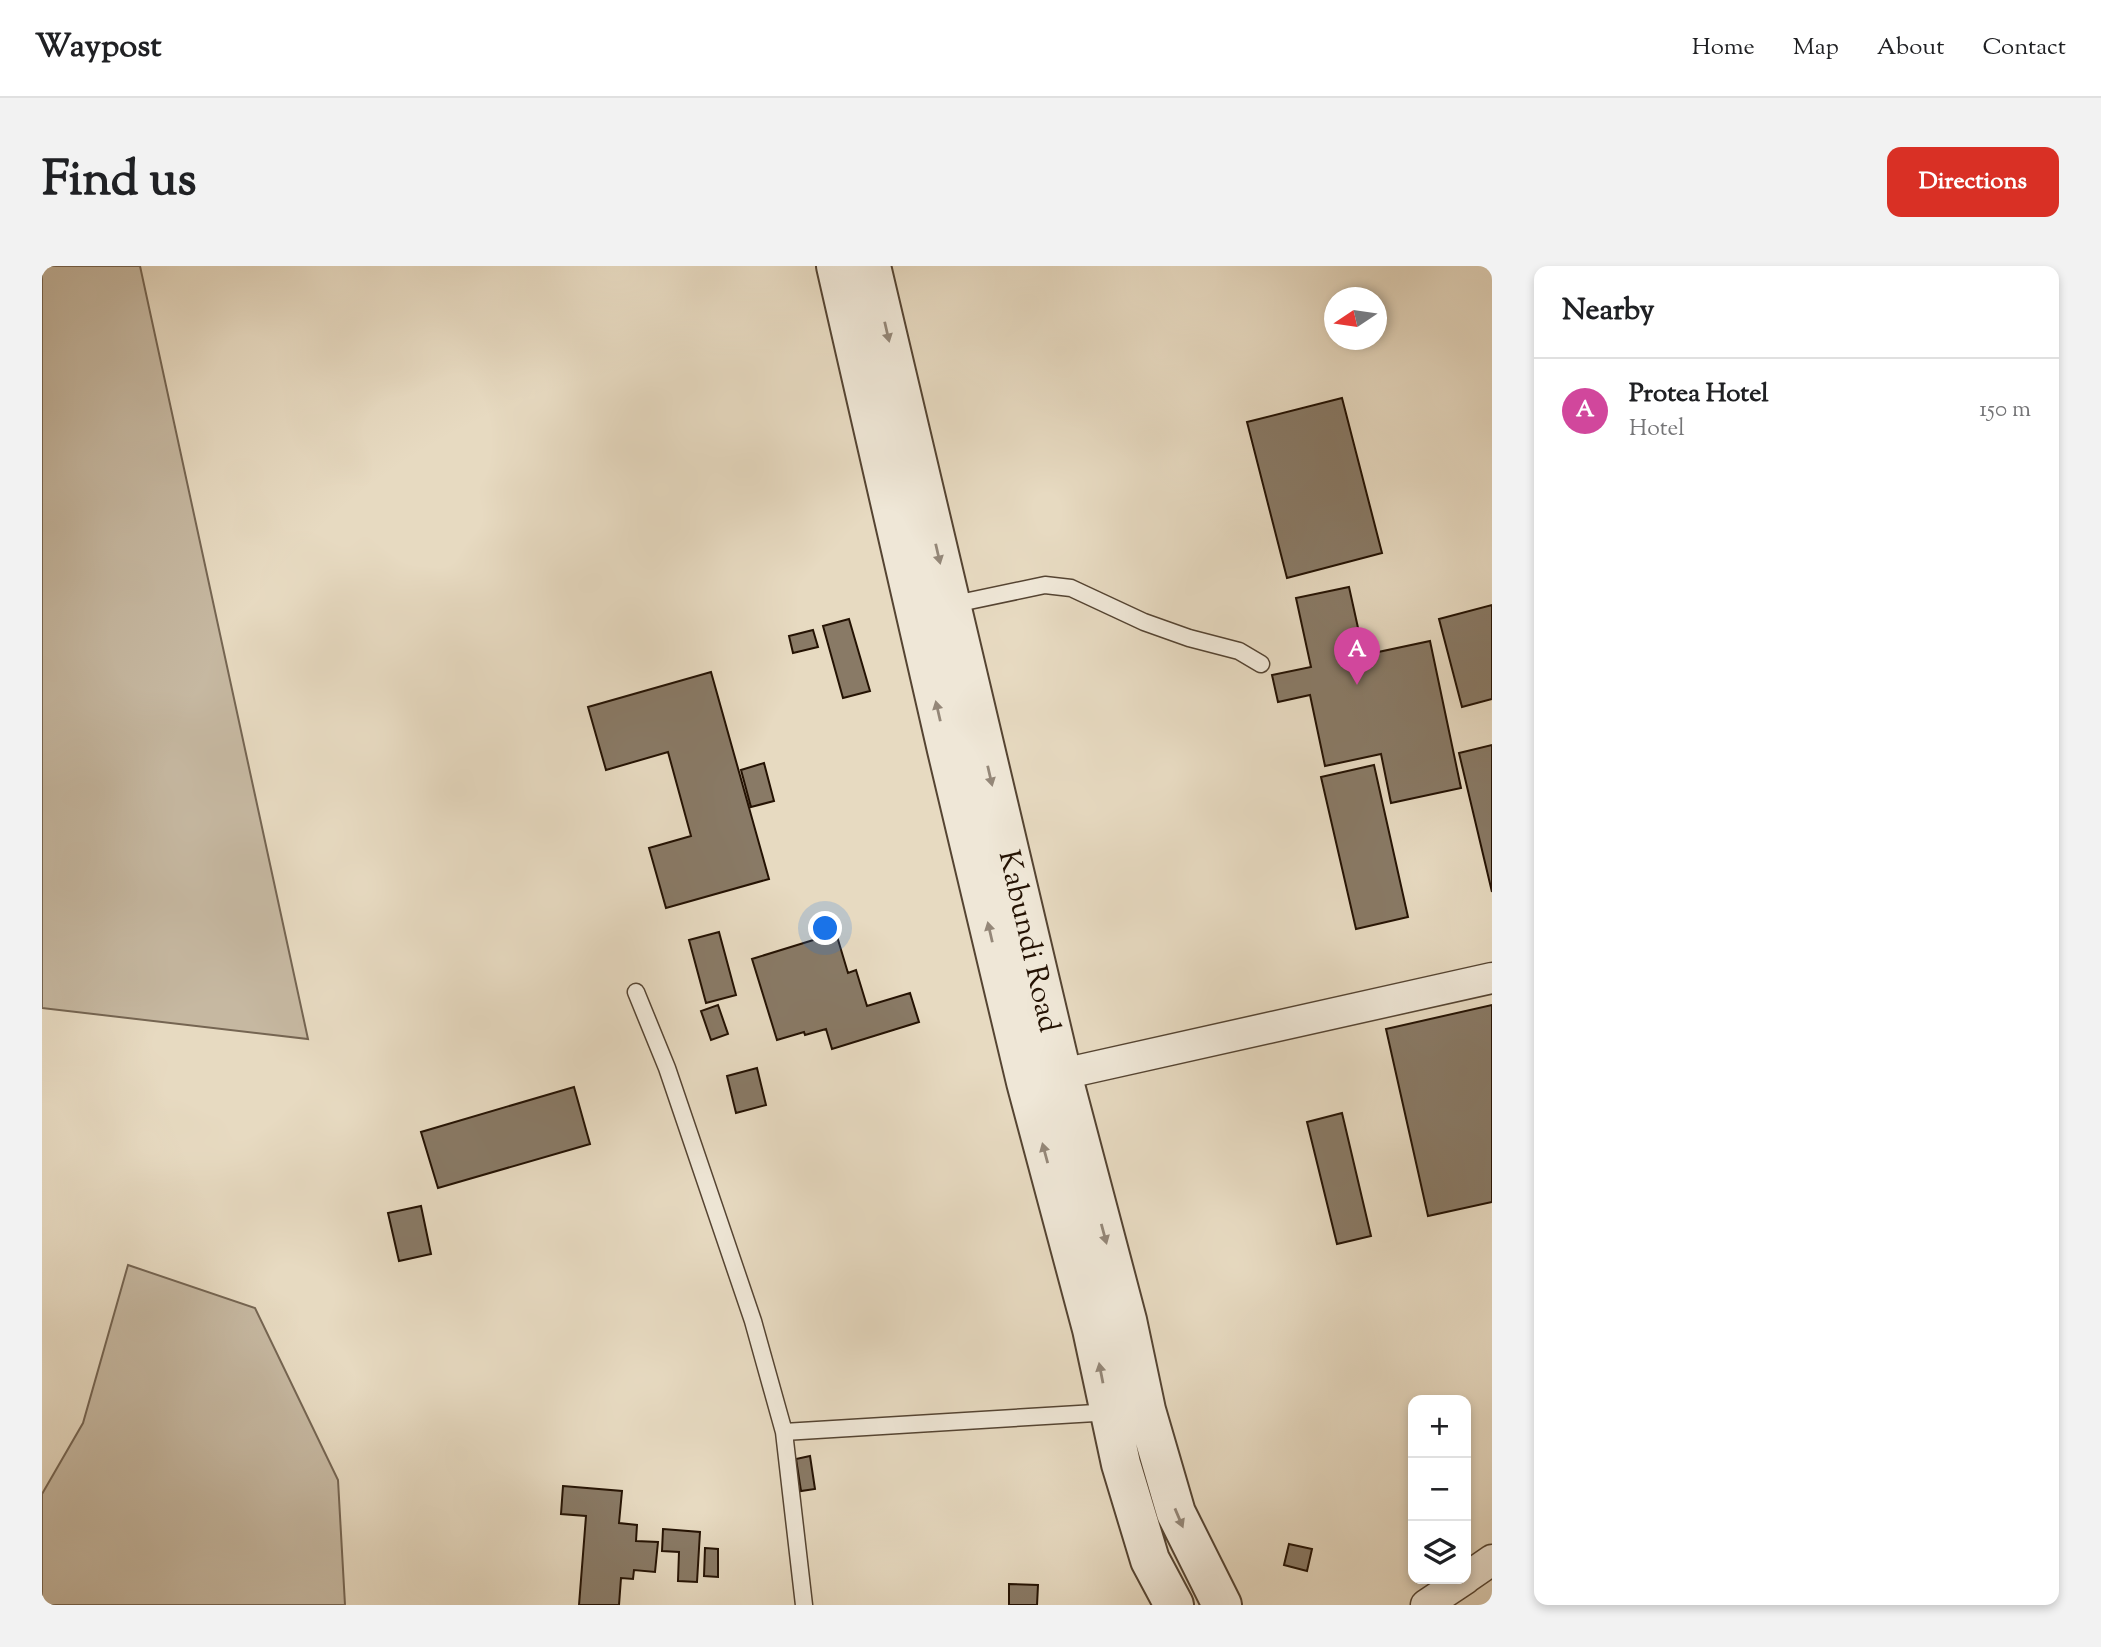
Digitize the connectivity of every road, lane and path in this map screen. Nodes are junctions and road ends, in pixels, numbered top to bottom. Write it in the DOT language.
graph roads {
  1 [pos="836,266"];
  2 [pos="871,266"];
  3 [pos="950,606"];
  4 [pos="1261,664"];
  5 [pos="1492,978"];
  6 [pos="636,992"];
  7 [pos="1044,1078"];
  8 [pos="1146,1410"];
  9 [pos="1109,1412"];
  10 [pos="784,1432"];
  11 [pos="1492,1560"];
  12 [pos="1471,1574"];
  13 [pos="1456,1584"];
  14 [pos="804,1605"];
  15 [pos="1174,1605"];
  16 [pos="1222,1605"];
  17 [pos="1426,1605"];
  7 -- 1 [label="street, Kabundi Road, one-way"];
  2 -- 3 [label="street, Kabundi Road, one-way"];
  3 -- 4 [label="lane"];
  3 -- 7 [label="street, Kabundi Road, one-way"];
  5 -- 7 [label="street"];
  6 -- 10 [label="lane"];
  7 -- 8 [label="street, Kabundi Road, one-way"];
  9 -- 7 [label="street, Kabundi Road, one-way"];
  8 -- 9 [label="lane"];
  8 -- 16 [label="street, Kabundi Road, one-way"];
  9 -- 10 [label="lane"];
  9 -- 15 [label="street, Kabundi Road"];
  10 -- 14 [label="lane"];
  11 -- 12 [label="street"];
  13 -- 17 [label="street"];
}
